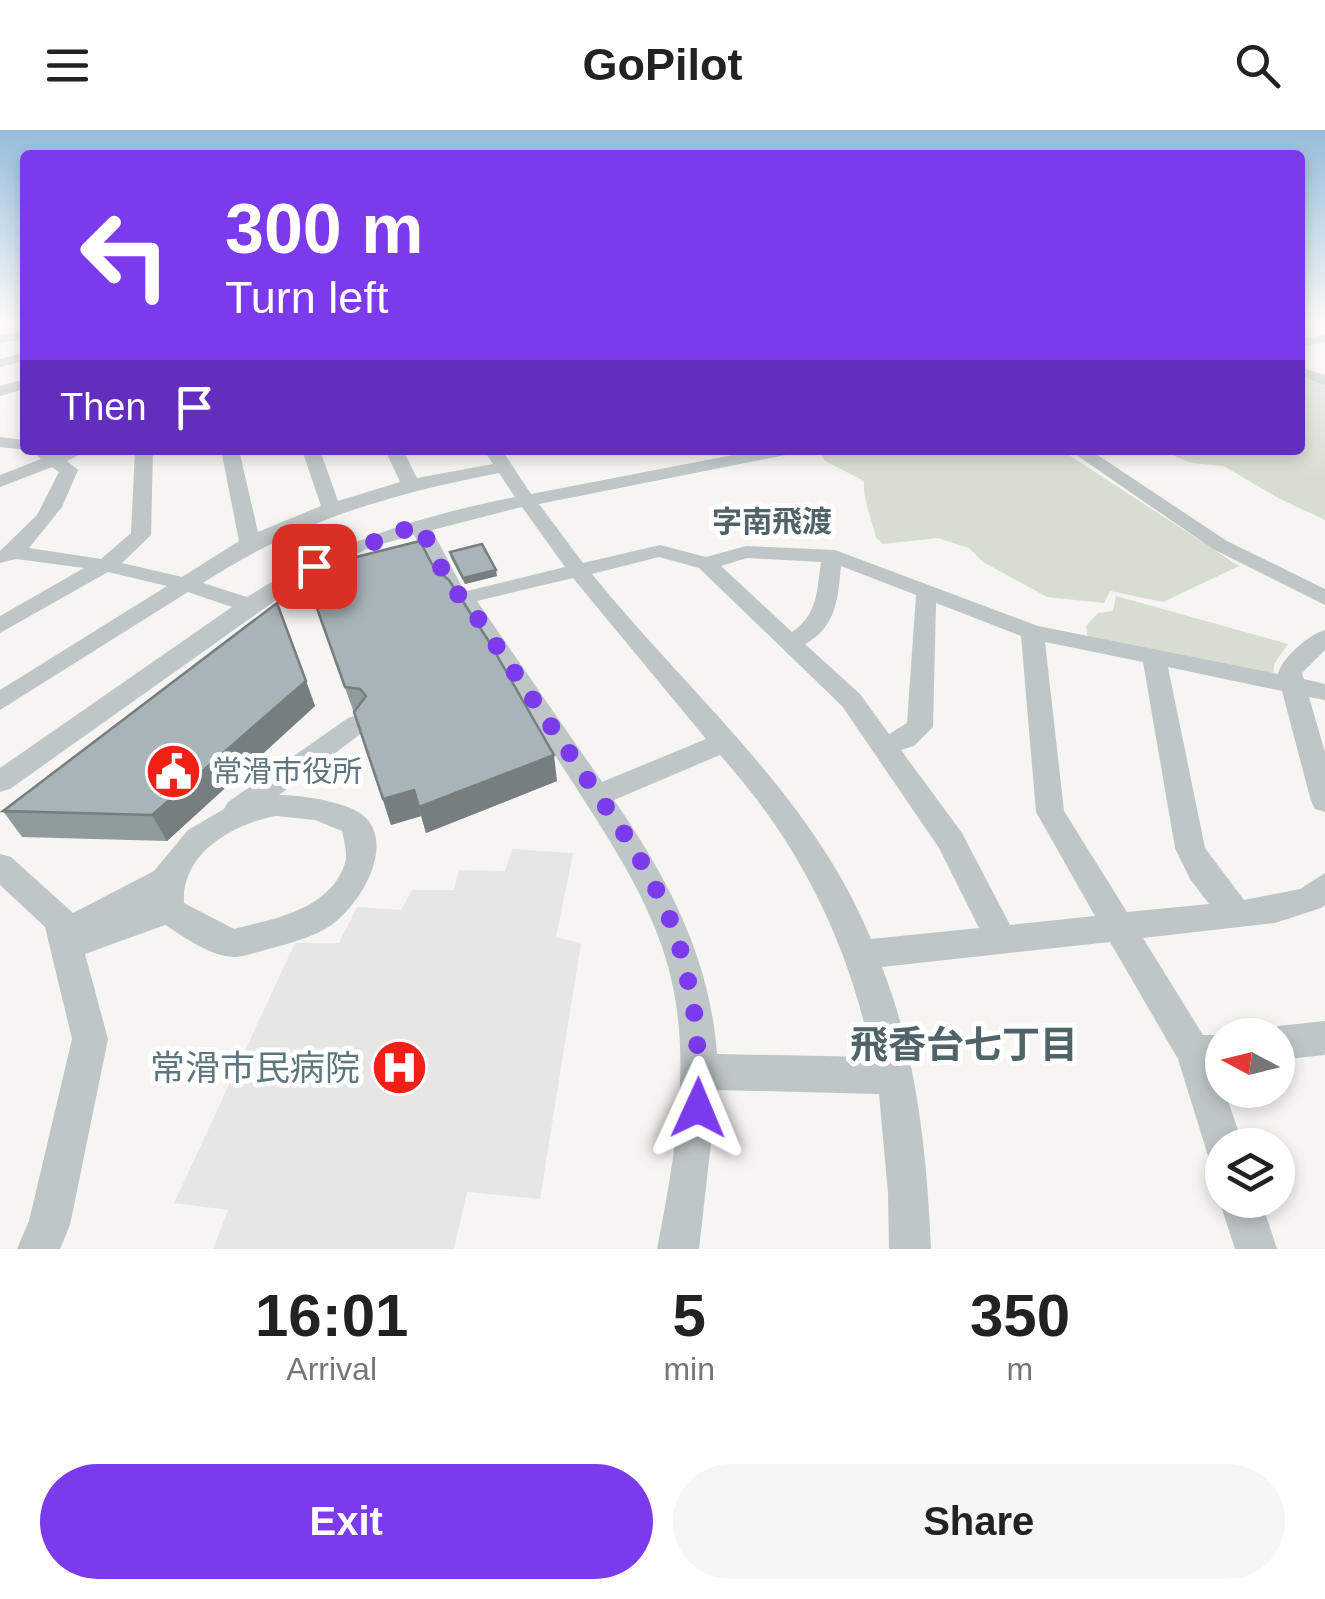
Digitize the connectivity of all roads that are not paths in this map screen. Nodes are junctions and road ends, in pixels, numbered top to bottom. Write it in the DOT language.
graph roads {
  1 [pos="46,455"];
  2 [pos="49,455"];
  3 [pos="144,455"];
  4 [pos="231,455"];
  5 [pos="313,455"];
  6 [pos="396,455"];
  7 [pos="760,455"];
  8 [pos="1085,455"];
  9 [pos="498,458"];
  10 [pos="0,481"];
  11 [pos="411,486"];
  12 [pos="524,500"];
  13 [pos="331,509"];
  14 [pos="419,524"];
  15 [pos="250,543"];
  16 [pos="6,556"];
  17 [pos="832,556"];
  18 [pos="109,563"];
  19 [pos="706,564"];
  20 [pos="576,570"];
  21 [pos="187,582"];
  22 [pos="930,593"];
  23 [pos="464,598"];
  24 [pos="1325,598"];
  25 [pos="248,605"];
  26 [pos="0,626"];
  27 [pos="1032,632"];
  28 [pos="1325,636"];
  29 [pos="789,642"];
  30 [pos="1154,657"];
  31 [pos="1292,685"];
  32 [pos="1325,692"];
  33 [pos="0,702"];
  34 [pos="357,724"];
  35 [pos="724,743"];
  36 [pos="884,745"];
  37 [pos="1319,762"];
  38 [pos="0,782"];
  39 [pos="596,796"];
  40 [pos="1325,800"];
  41 [pos="198,839"];
  42 [pos="0,866"];
  43 [pos="1325,886"];
  44 [pos="168,894"];
  45 [pos="1236,914"];
  46 [pos="1120,927"];
  47 [pos="65,940"];
  48 [pos="1001,940"];
  49 [pos="860,955"];
  50 [pos="1325,1038"];
  51 [pos="1295,1042"];
  52 [pos="1205,1048"];
  53 [pos="699,1072"];
  54 [pos="895,1076"];
  55 [pos="1246,1218"];
  56 [pos="38,1249"];
  57 [pos="678,1249"];
  58 [pos="910,1249"];
  59 [pos="1256,1249"];
  1 -- 10 [label="street"];
  2 -- 16 [label="street"];
  3 -- 18 [label="street"];
  4 -- 15 [label="street"];
  5 -- 13 [label="street"];
  6 -- 11 [label="street"];
  7 -- 12 [label="street"];
  8 -- 24 [label="street"];
  9 -- 11 [label="street"];
  9 -- 12 [label="street"];
  11 -- 13 [label="street"];
  12 -- 14 [label="street"];
  12 -- 20 [label="street"];
  13 -- 15 [label="street"];
  14 -- 23 [label="street"];
  14 -- 25 [label="street"];
  15 -- 21 [label="street"];
  16 -- 18 [label="street"];
  17 -- 19 [label="street"];
  17 -- 22 [label="street"];
  17 -- 29 [label="street"];
  18 -- 21 [label="street"];
  18 -- 26 [label="street"];
  19 -- 20 [label="street"];
  19 -- 29 [label="street"];
  20 -- 23 [label="street"];
  20 -- 35 [label="street"];
  21 -- 25 [label="street"];
  21 -- 33 [label="street"];
  22 -- 27 [label="street"];
  22 -- 36 [label="street"];
  23 -- 39 [label="street"];
  25 -- 38 [label="street"];
  27 -- 30 [label="street"];
  27 -- 46 [label="street"];
  28 -- 31 [label="street"];
  29 -- 36 [label="street"];
  30 -- 31 [label="street"];
  30 -- 45 [label="street"];
  31 -- 32 [label="street"];
  31 -- 37 [label="street"];
  34 -- 41 [label="street"];
  35 -- 39 [label="street"];
  35 -- 49 [label="street"];
  36 -- 48 [label="street"];
  37 -- 40 [label="street"];
  39 -- 53 [label="street"];
  41 -- 44 [label="street"];
  41 -- 44 [label="street"];
  42 -- 47 [label="street"];
  43 -- 45 [label="street"];
  44 -- 47 [label="street"];
  45 -- 46 [label="street"];
  46 -- 48 [label="street"];
  46 -- 52 [label="street"];
  47 -- 56 [label="street"];
  48 -- 49 [label="street"];
  49 -- 54 [label="street"];
  50 -- 51 [label="street"];
  53 -- 54 [label="street"];
  53 -- 57 [label="street"];
  54 -- 58 [label="street"];
  55 -- 59 [label="street"];
}
